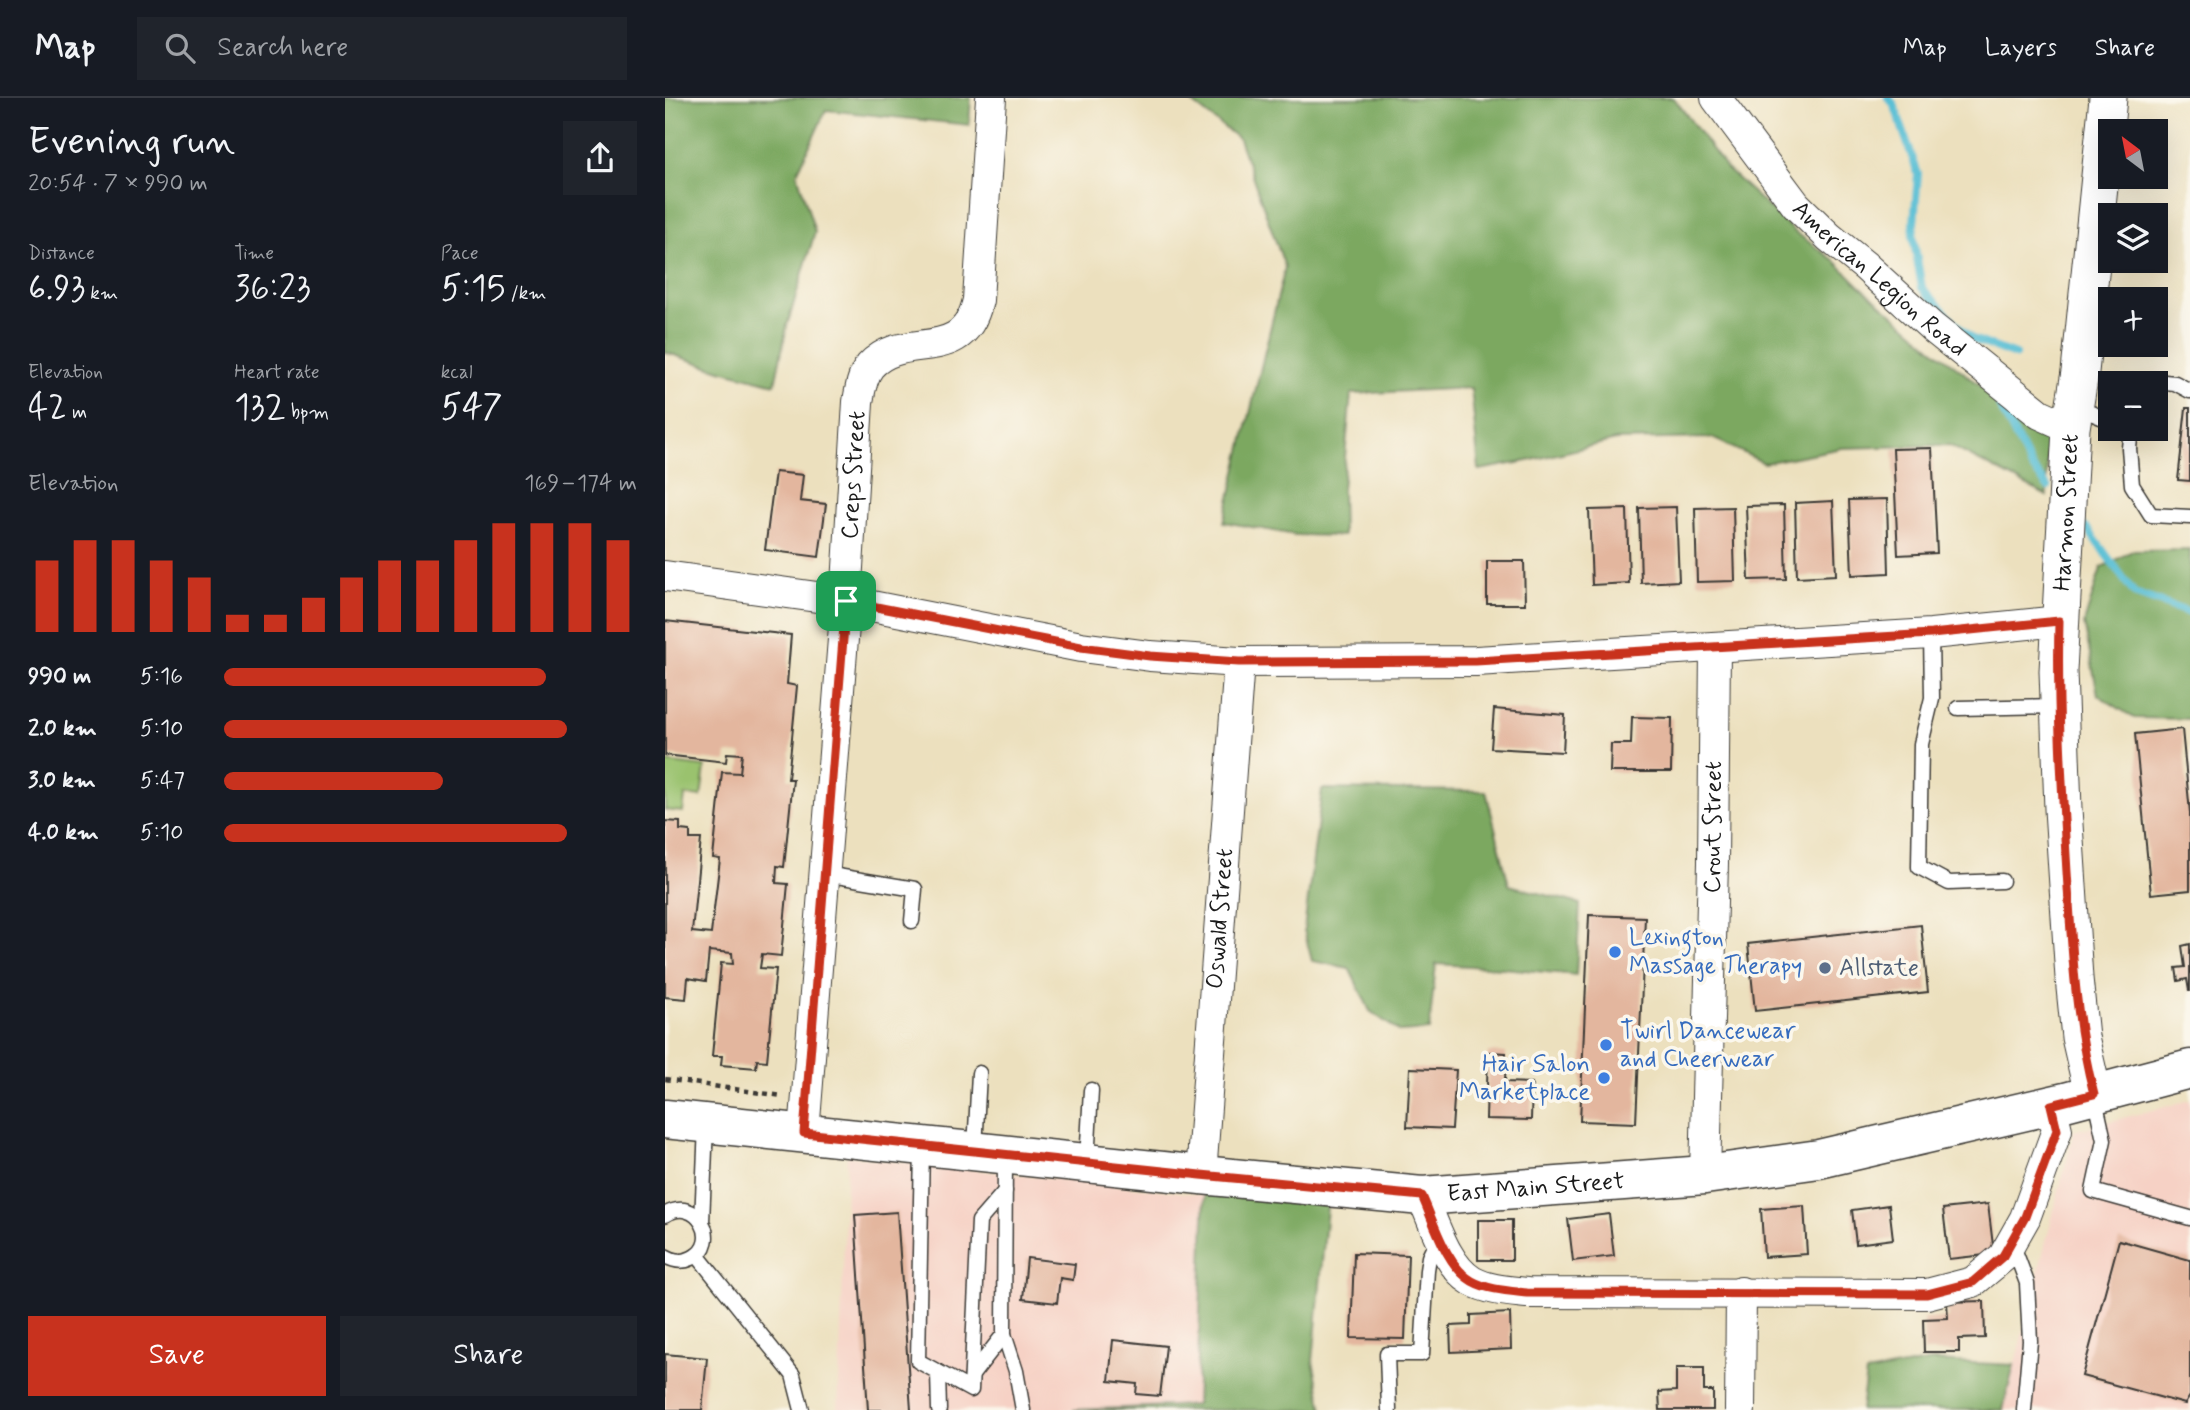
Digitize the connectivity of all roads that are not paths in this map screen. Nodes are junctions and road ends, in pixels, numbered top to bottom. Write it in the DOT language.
graph roads {
  1 [pos="991,98"];
  2 [pos="1716,98"];
  3 [pos="2108,98"];
  4 [pos="2168,382"];
  5 [pos="2190,391"];
  6 [pos="2073,417"];
  7 [pos="2098,420"];
  8 [pos="2130,441"];
  9 [pos="2190,517"];
  10 [pos="665,576"];
  11 [pos="846,601"];
  12 [pos="2059,621"];
  13 [pos="1931,634"];
  14 [pos="1715,647"];
  15 [pos="1239,662"];
  16 [pos="2059,706"];
  17 [pos="1958,708"];
  18 [pos="825,874"];
  19 [pos="2002,881"];
  20 [pos="912,921"];
  21 [pos="2190,1069"];
  22 [pos="979,1073"];
  23 [pos="1091,1090"];
  24 [pos="2094,1094"];
  25 [pos="2051,1105"];
  26 [pos="665,1119"];
  27 [pos="706,1123"];
  28 [pos="804,1133"];
  29 [pos="922,1146"];
  30 [pos="1087,1163"];
  31 [pos="995,1166"];
  32 [pos="1201,1175"];
  33 [pos="1705,1175"];
  34 [pos="1422,1196"];
  35 [pos="665,1215"];
  36 [pos="2190,1218"];
  37 [pos="702,1222"];
  38 [pos="1440,1235"];
  39 [pos="2012,1242"];
  40 [pos="697,1255"];
  41 [pos="665,1256"];
  42 [pos="1741,1292"];
  43 [pos="1004,1334"];
  44 [pos="938,1372"];
  45 [pos="972,1375"];
  46 [pos="802,1410"];
  47 [pos="939,1410"];
  48 [pos="1023,1410"];
  49 [pos="1389,1410"];
  50 [pos="1740,1410"];
  51 [pos="2024,1410"];
  1 -- 11 [label="street, Creps Street"];
  2 -- 6 [label="street, American Legion Road"];
  3 -- 6 [label="street, Harmon Street"];
  4 -- 5 [label="lane"];
  6 -- 7 [label="lane"];
  6 -- 12 [label="street, Harmon Street"];
  8 -- 9 [label="lane"];
  10 -- 11 [label="street"];
  11 -- 15 [label="street"];
  11 -- 18 [label="street, Creps Street"];
  12 -- 13 [label="street"];
  12 -- 16 [label="street, Harmon Street"];
  13 -- 14 [label="street"];
  13 -- 19 [label="lane"];
  14 -- 15 [label="street"];
  14 -- 33 [label="street, Crout Street"];
  15 -- 32 [label="street, Oswald Street"];
  16 -- 17 [label="lane"];
  16 -- 24 [label="street, Harmon Street"];
  18 -- 20 [label="lane"];
  18 -- 28 [label="street, Creps Street"];
  21 -- 24 [label="main road, East Main Street"];
  22 -- 31 [label="lane"];
  23 -- 30 [label="lane"];
  24 -- 25 [label="main road, East Main Street"];
  24 -- 36 [label="lane"];
  25 -- 33 [label="main road, East Main Street"];
  25 -- 39 [label="street"];
  26 -- 27 [label="main road, East Main Street"];
  27 -- 28 [label="main road, East Main Street"];
  27 -- 37 [label="lane"];
  28 -- 29 [label="main road, East Main Street"];
  29 -- 31 [label="main road, East Main Street"];
  29 -- 44 [label="lane"];
  30 -- 31 [label="main road, East Main Street"];
  30 -- 32 [label="main road, East Main Street"];
  31 -- 43 [label="lane"];
  31 -- 45 [label="lane"];
  32 -- 34 [label="main road, East Main Street"];
  33 -- 34 [label="main road, East Main Street"];
  34 -- 38 [label="street"];
  35 -- 37 [label="lane"];
  37 -- 40 [label="lane"];
  38 -- 42 [label="street"];
  38 -- 49 [label="lane"];
  39 -- 42 [label="street"];
  39 -- 51 [label="lane"];
  40 -- 41 [label="lane"];
  40 -- 46 [label="lane"];
  42 -- 50 [label="street"];
  43 -- 45 [label="lane"];
  43 -- 48 [label="lane"];
  44 -- 45 [label="lane"];
  44 -- 47 [label="lane"];
}
